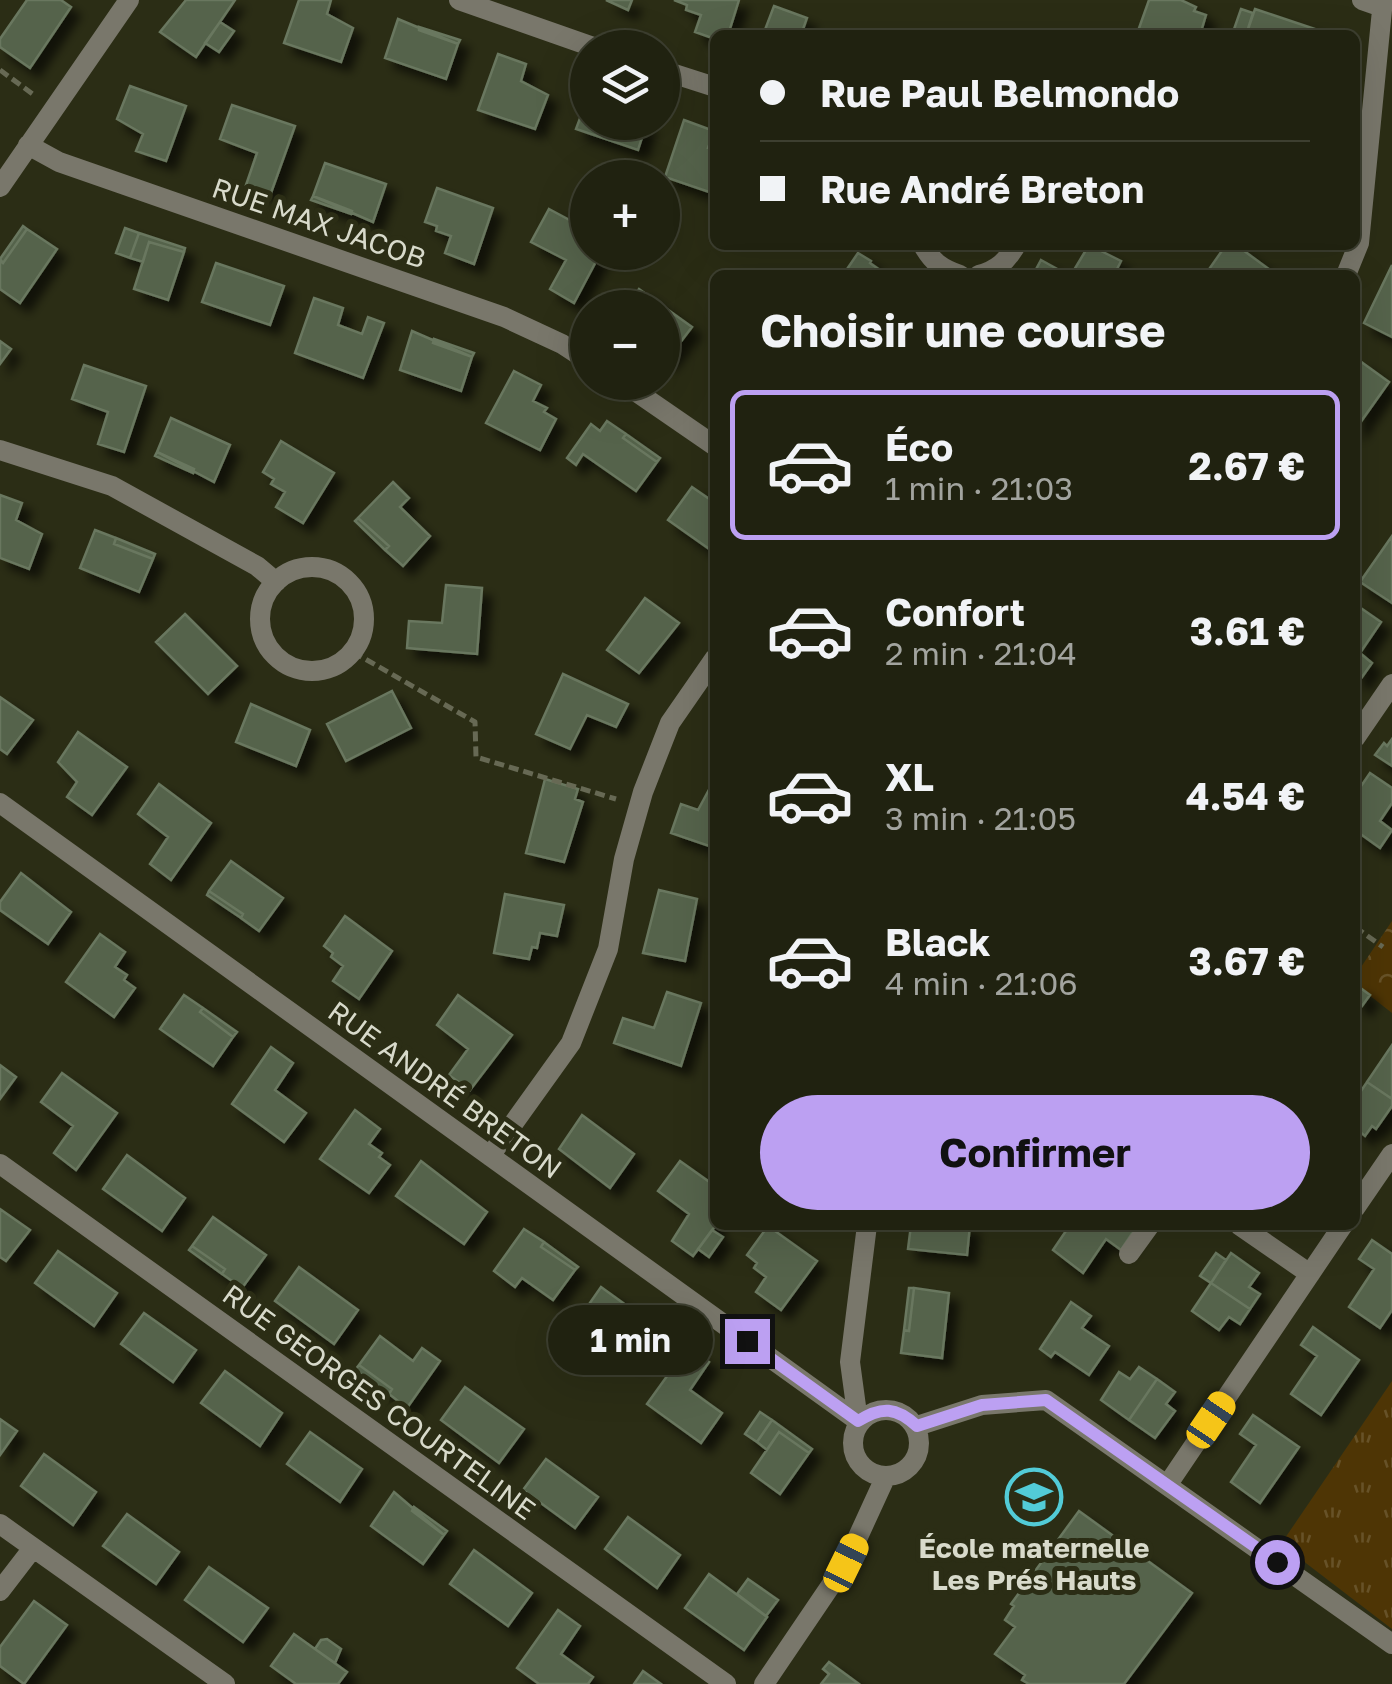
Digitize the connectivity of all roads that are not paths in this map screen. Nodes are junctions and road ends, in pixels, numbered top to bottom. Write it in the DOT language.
graph roads {
  1 [pos="128,0"];
  2 [pos="460,0"];
  3 [pos="1376,2"];
  4 [pos="570,39"];
  5 [pos="680,76"];
  6 [pos="710,86"];
  7 [pos="28,146"];
  8 [pos="0,187"];
  9 [pos="1360,229"];
  10 [pos="926,250"];
  11 [pos="1013,250"];
  12 [pos="947,270"];
  13 [pos="993,270"];
  14 [pos="570,349"];
  15 [pos="648,400"];
  16 [pos="710,443"];
  17 [pos="0,450"];
  18 [pos="276,582"];
  19 [pos="710,665"];
  20 [pos="1392,684"];
  21 [pos="1360,731"];
  22 [pos="0,802"];
  23 [pos="1392,1154"];
  24 [pos="490,1156"];
  25 [pos="0,1164"];
  26 [pos="1360,1201"];
  27 [pos="865,1230"];
  28 [pos="1146,1230"];
  29 [pos="1246,1230"];
  30 [pos="1340,1230"];
  31 [pos="1129,1254"];
  32 [pos="1310,1274"];
  33 [pos="858,1421"];
  34 [pos="917,1426"];
  35 [pos="885,1478"];
  36 [pos="1168,1484"];
  37 [pos="0,1524"];
  38 [pos="33,1548"];
  39 [pos="0,1591"];
  40 [pos="1392,1644"];
  41 [pos="225,1684"];
  42 [pos="726,1684"];
  43 [pos="764,1684"];
  1 -- 7 [label="street"];
  2 -- 4 [label="street"];
  3 -- 9 [label="street"];
  5 -- 6 [label="street"];
  7 -- 8 [label="street"];
  7 -- 14 [label="street, RUE MAX JACOB"];
  10 -- 12 [label="street"];
  11 -- 13 [label="street"];
  15 -- 16 [label="street"];
  17 -- 18 [label="street"];
  18 -- 18 [label="street"];
  19 -- 24 [label="street"];
  20 -- 21 [label="street"];
  22 -- 24 [label="street, RUE ANDRÉ BRETON"];
  23 -- 26 [label="street"];
  24 -- 33 [label="street, RUE ANDRÉ BRETON"];
  25 -- 42 [label="street, RUE GEORGES COURTELINE"];
  27 -- 33 [label="street"];
  28 -- 31 [label="street"];
  29 -- 32 [label="street"];
  30 -- 32 [label="street"];
  32 -- 36 [label="street"];
  33 -- 34 [label="street"];
  33 -- 35 [label="street"];
  34 -- 35 [label="street"];
  34 -- 36 [label="street"];
  35 -- 43 [label="street"];
  36 -- 40 [label="street"];
  37 -- 38 [label="street"];
  38 -- 39 [label="street"];
  38 -- 41 [label="street"];
}
